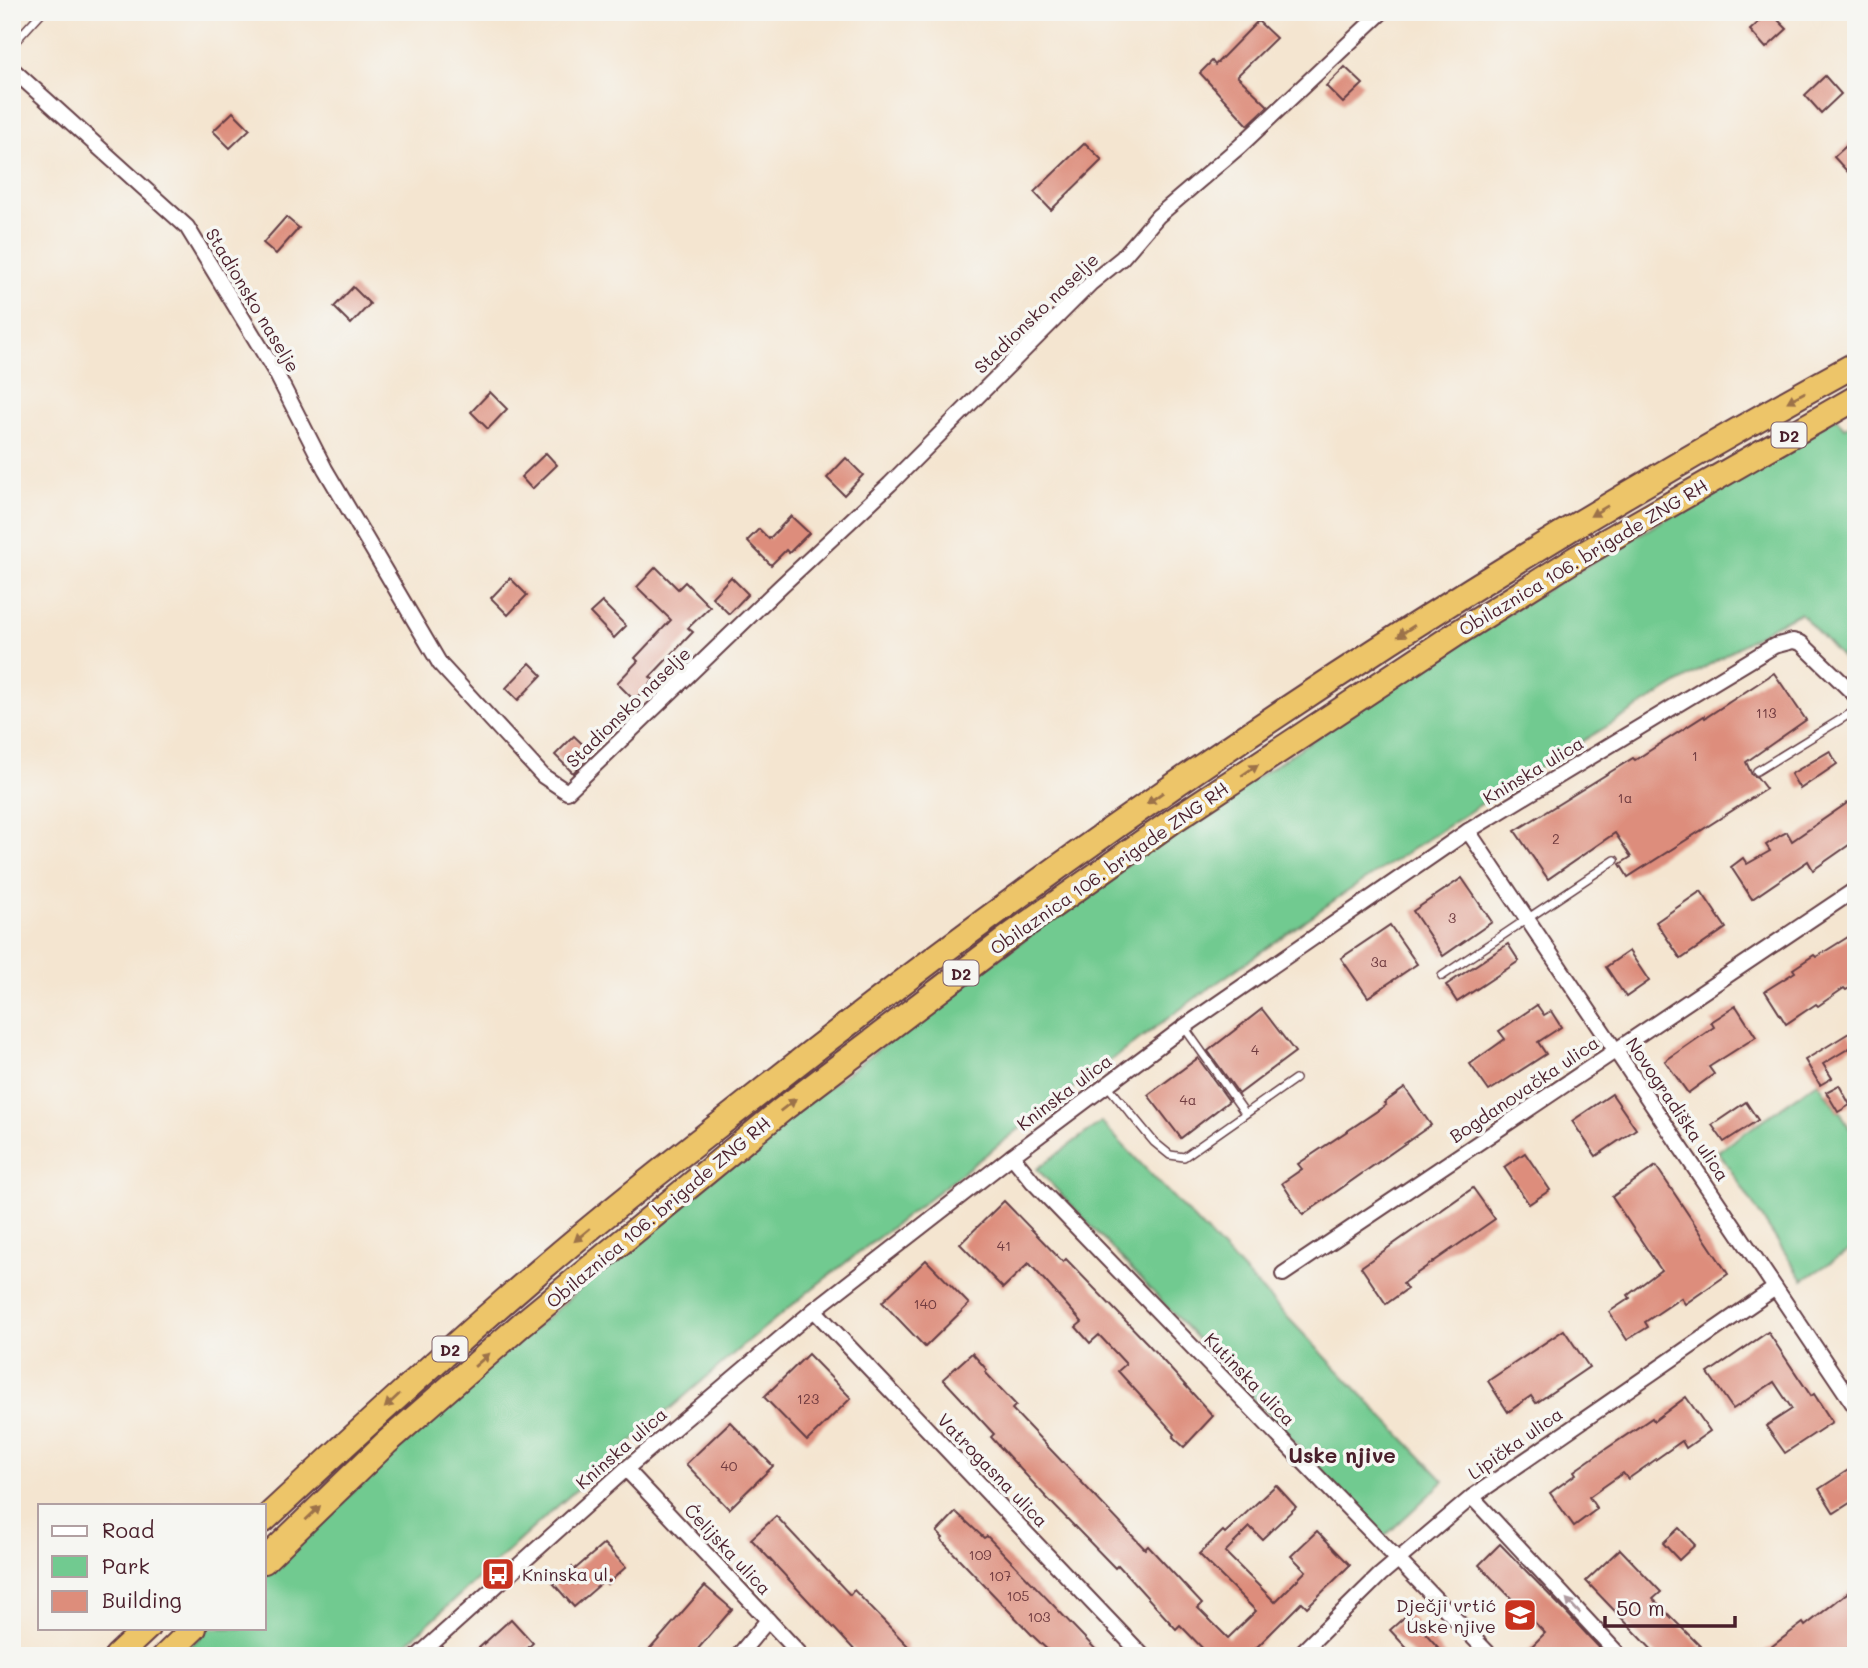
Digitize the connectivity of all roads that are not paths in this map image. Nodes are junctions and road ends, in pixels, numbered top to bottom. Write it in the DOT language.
graph roads {
  1 [pos="41,12"];
  2 [pos="1382,12"];
  3 [pos="12,45"];
  4 [pos="12,69"];
  5 [pos="1856,364"];
  6 [pos="1856,398"];
  7 [pos="1856,696"];
  8 [pos="1856,710"];
  9 [pos="1757,771"];
  10 [pos="1468,831"];
  11 [pos="1615,860"];
  12 [pos="1856,889"];
  13 [pos="1527,918"];
  14 [pos="1442,976"];
  15 [pos="1184,1027"];
  16 [pos="1615,1051"];
  17 [pos="1296,1079"];
  18 [pos="1107,1084"];
  19 [pos="1245,1113"];
  20 [pos="1012,1156"];
  21 [pos="1283,1273"];
  22 [pos="1775,1287"];
  23 [pos="814,1310"];
  24 [pos="1855,1407"];
  25 [pos="626,1469"];
  26 [pos="1472,1497"];
  27 [pos="266,1518"];
  28 [pos="266,1558"];
  29 [pos="1397,1560"];
  30 [pos="768,1620"];
  31 [pos="145,1630"];
  32 [pos="192,1630"];
  33 [pos="117,1656"];
  34 [pos="165,1656"];
  35 [pos="418,1656"];
  36 [pos="738,1656"];
  37 [pos="802,1656"];
  38 [pos="1143,1656"];
  39 [pos="1298,1656"];
  40 [pos="1491,1656"];
  41 [pos="1620,1656"];
  1 -- 3 [label="lane"];
  2 -- 4 [label="street, Stadionsko naselje"];
  5 -- 27 [label="highway, Obilaznica 106. brigade ZNG RH / D2, one-way"];
  28 -- 6 [label="highway, Obilaznica 106. brigade ZNG RH / D2, one-way"];
  7 -- 10 [label="street, Kninska ulica"];
  8 -- 9 [label="lane"];
  10 -- 13 [label="street, Novogradiška ulica"];
  10 -- 15 [label="street, Kninska ulica"];
  11 -- 13 [label="lane"];
  12 -- 16 [label="street, Bogdanovačka ulica"];
  13 -- 14 [label="lane"];
  13 -- 16 [label="street, Novogradiška ulica"];
  15 -- 18 [label="street, Kninska ulica"];
  15 -- 19 [label="lane"];
  16 -- 21 [label="street, Bogdanovačka ulica"];
  16 -- 22 [label="street, Novogradiška ulica"];
  17 -- 19 [label="lane"];
  18 -- 19 [label="lane"];
  18 -- 20 [label="street, Kninska ulica"];
  20 -- 23 [label="street, Kninska ulica"];
  20 -- 29 [label="street, Kutinska ulica"];
  22 -- 24 [label="street, Novogradiška ulica"];
  22 -- 26 [label="street, Lipička ulica"];
  23 -- 25 [label="street, Kninska ulica"];
  23 -- 38 [label="street, Vatrogasna ulica"];
  25 -- 30 [label="street, Ćelijska ulica"];
  25 -- 35 [label="street, Kninska ulica"];
  26 -- 29 [label="street, Lipička ulica"];
  41 -- 26 [label="street, one-way"];
  29 -- 39 [label="street, Lipička ulica"];
  29 -- 40 [label="street, Kutinska ulica"];
  30 -- 36 [label="street"];
  30 -- 37 [label="street, Ćelijska ulica"];
  31 -- 33 [label="highway"];
  32 -- 34 [label="highway"];
}
